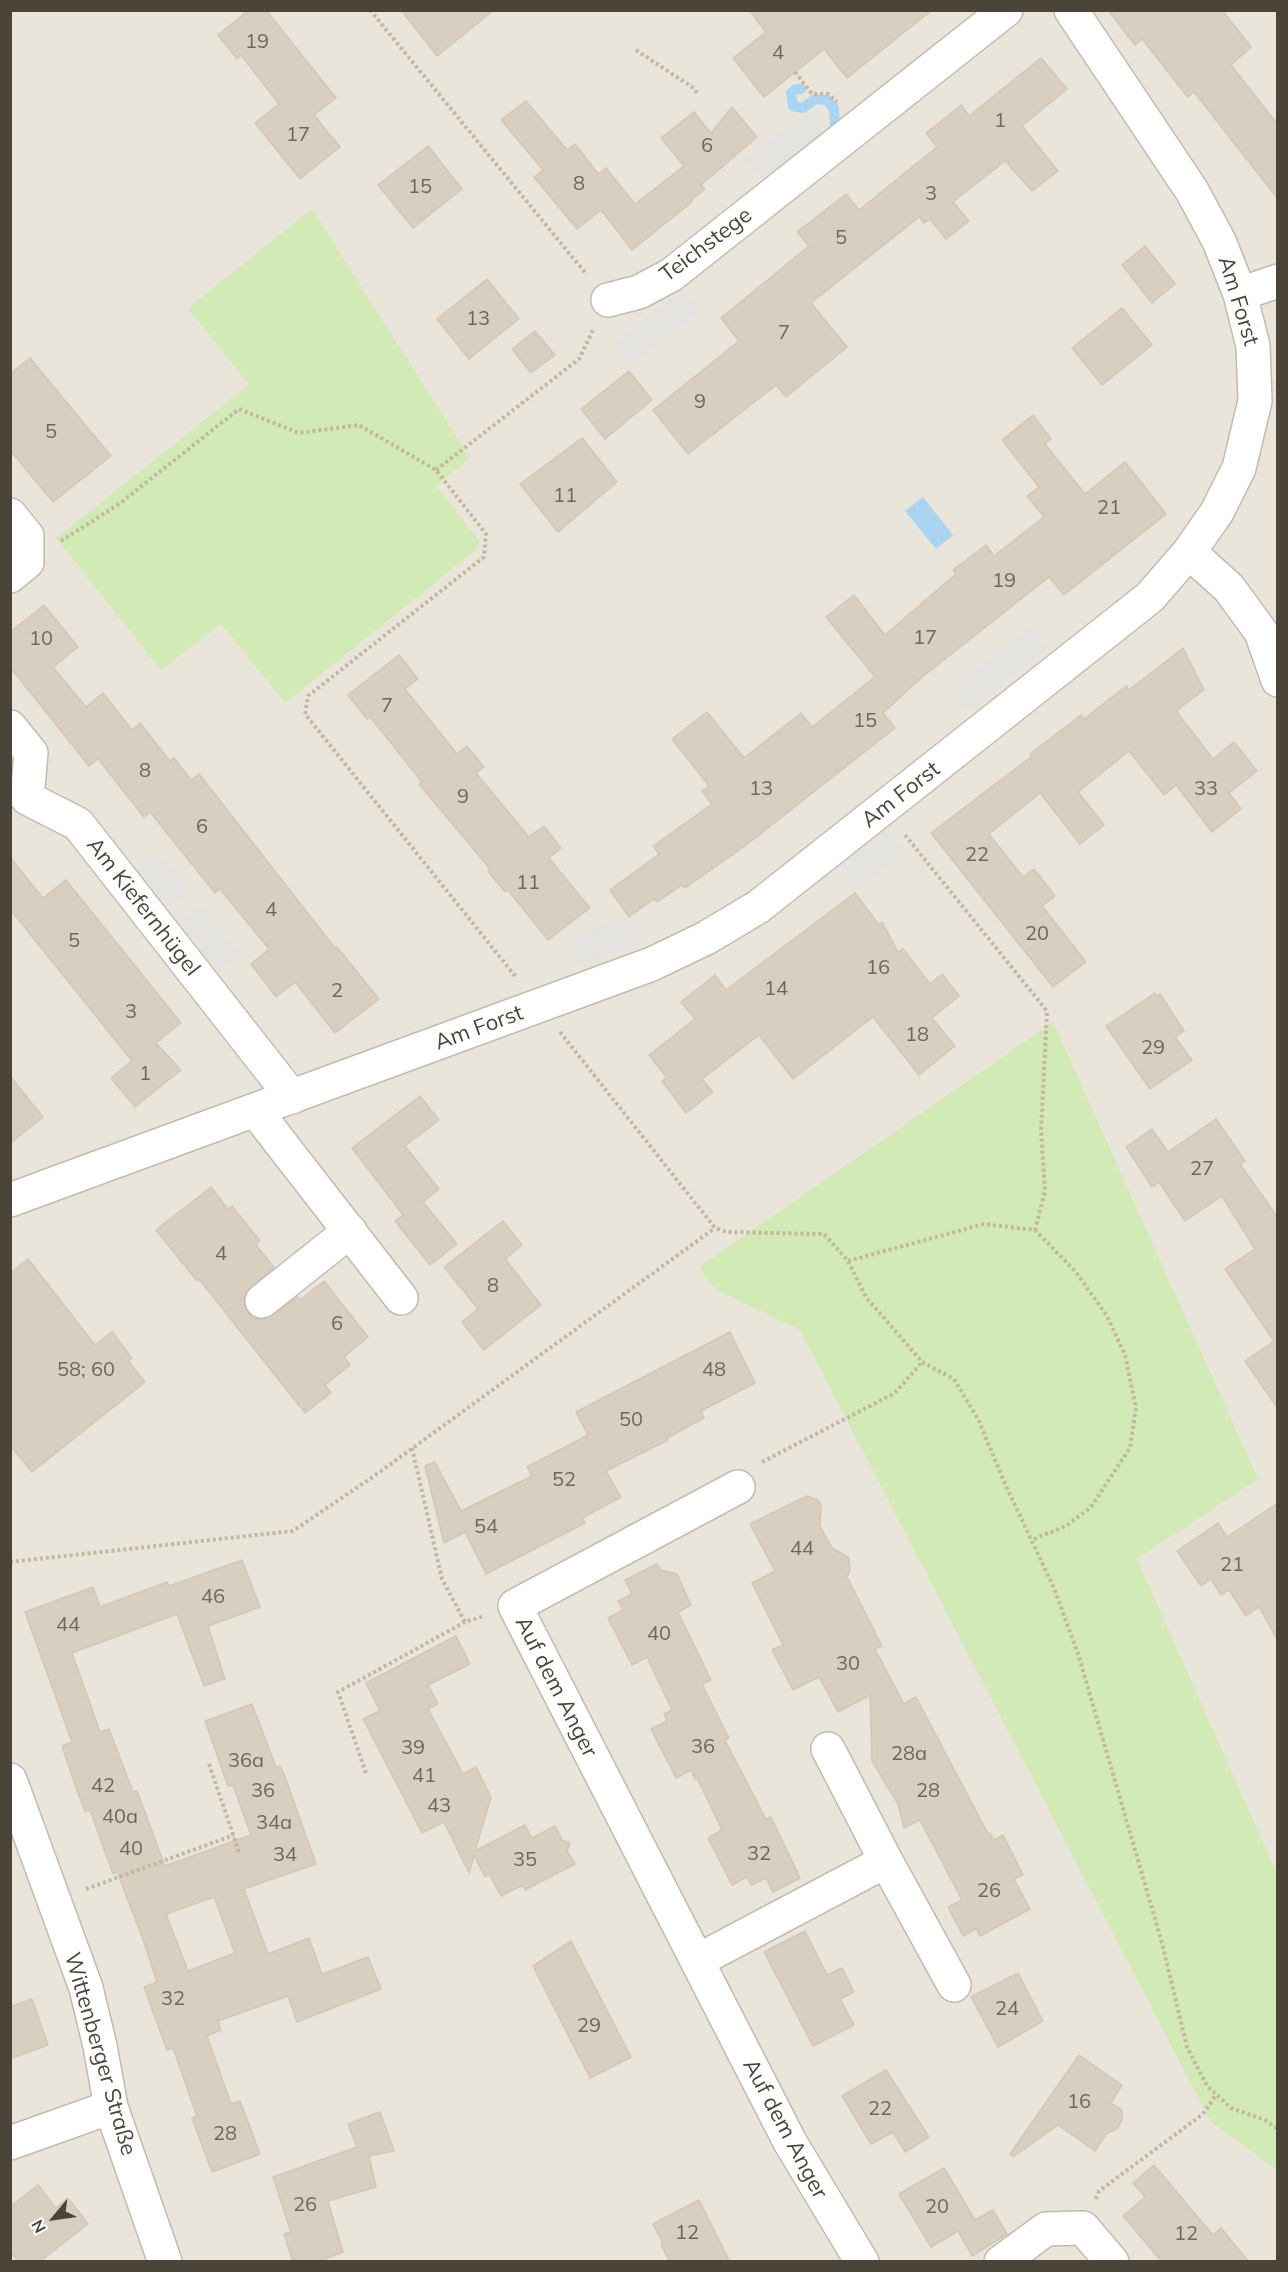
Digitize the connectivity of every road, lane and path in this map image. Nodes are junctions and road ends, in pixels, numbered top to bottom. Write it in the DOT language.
graph roads {
  1 [pos="370,10"];
  2 [pos="1006,10"];
  3 [pos="1071,10"];
  4 [pos="636,50"];
  5 [pos="795,72"];
  6 [pos="697,94"];
  7 [pos="848,135"];
  8 [pos="1278,281"];
  9 [pos="1240,294"];
  10 [pos="608,300"];
  11 [pos="436,470"];
  12 [pos="10,515"];
  13 [pos="1189,552"];
  14 [pos="19,569"];
  15 [pos="1278,680"];
  16 [pos="10,727"];
  17 [pos="884,809"];
  18 [pos="539,1006"];
  19 [pos="292,1097"];
  20 [pos="255,1110"];
  21 [pos="10,1200"];
  22 [pos="715,1228"];
  23 [pos="1035,1230"];
  24 [pos="350,1231"];
  25 [pos="848,1261"];
  26 [pos="401,1298"];
  27 [pos="262,1301"];
  28 [pos="922,1362"];
  29 [pos="412,1448"];
  30 [pos="738,1486"];
  31 [pos="1032,1540"];
  32 [pos="10,1562"];
  33 [pos="515,1606"];
  34 [pos="465,1622"];
  35 [pos="828,1749"];
  36 [pos="209,1764"];
  37 [pos="366,1773"];
  38 [pos="10,1780"];
  39 [pos="234,1835"];
  40 [pos="239,1851"];
  41 [pos="886,1861"];
  42 [pos="54,1901"];
  43 [pos="697,1961"];
  44 [pos="954,1985"];
  45 [pos="1216,2094"];
  46 [pos="111,2107"];
  47 [pos="1278,2128"];
  48 [pos="10,2143"];
  49 [pos="1083,2228"];
  50 [pos="165,2262"];
  51 [pos="862,2262"];
  52 [pos="1001,2262"];
  53 [pos="1112,2262"];
  1 -- 10 [label="path"];
  2 -- 7 [label="street, Teichstege"];
  3 -- 9 [label="street, Am Forst"];
  4 -- 6 [label="path"];
  5 -- 7 [label="path"];
  7 -- 10 [label="street, Teichstege"];
  8 -- 9 [label="street"];
  9 -- 13 [label="street, Am Forst"];
  10 -- 11 [label="path"];
  11 -- 14 [label="path"];
  11 -- 18 [label="path"];
  12 -- 14 [label="street"];
  13 -- 15 [label="street"];
  13 -- 17 [label="street, Am Forst"];
  16 -- 19 [label="street, Am Kiefernhügel"];
  17 -- 18 [label="street, Am Forst"];
  17 -- 23 [label="path"];
  18 -- 19 [label="street, Am Forst"];
  18 -- 22 [label="path"];
  19 -- 20 [label="street, Am Forst"];
  20 -- 21 [label="street, Am Forst"];
  20 -- 24 [label="street"];
  22 -- 25 [label="path"];
  22 -- 29 [label="path"];
  23 -- 25 [label="path"];
  23 -- 31 [label="path"];
  24 -- 26 [label="street"];
  24 -- 27 [label="street"];
  25 -- 28 [label="path"];
  28 -- 30 [label="path"];
  28 -- 31 [label="path"];
  29 -- 32 [label="path"];
  29 -- 34 [label="path"];
  30 -- 33 [label="street, Auf dem Anger"];
  31 -- 45 [label="path"];
  33 -- 34 [label="path"];
  33 -- 43 [label="street, Auf dem Anger"];
  34 -- 37 [label="path"];
  35 -- 41 [label="street"];
  36 -- 39 [label="path"];
  38 -- 42 [label="street, Wittenberger Straße"];
  39 -- 40 [label="path"];
  39 -- 42 [label="path"];
  41 -- 43 [label="street"];
  41 -- 44 [label="street"];
  42 -- 46 [label="street, Wittenberger Straße"];
  43 -- 51 [label="street, Auf dem Anger"];
  45 -- 47 [label="path"];
  45 -- 49 [label="path"];
  46 -- 48 [label="street"];
  46 -- 50 [label="street, Wittenberger Straße"];
  49 -- 52 [label="street"];
  49 -- 53 [label="street"];
}
